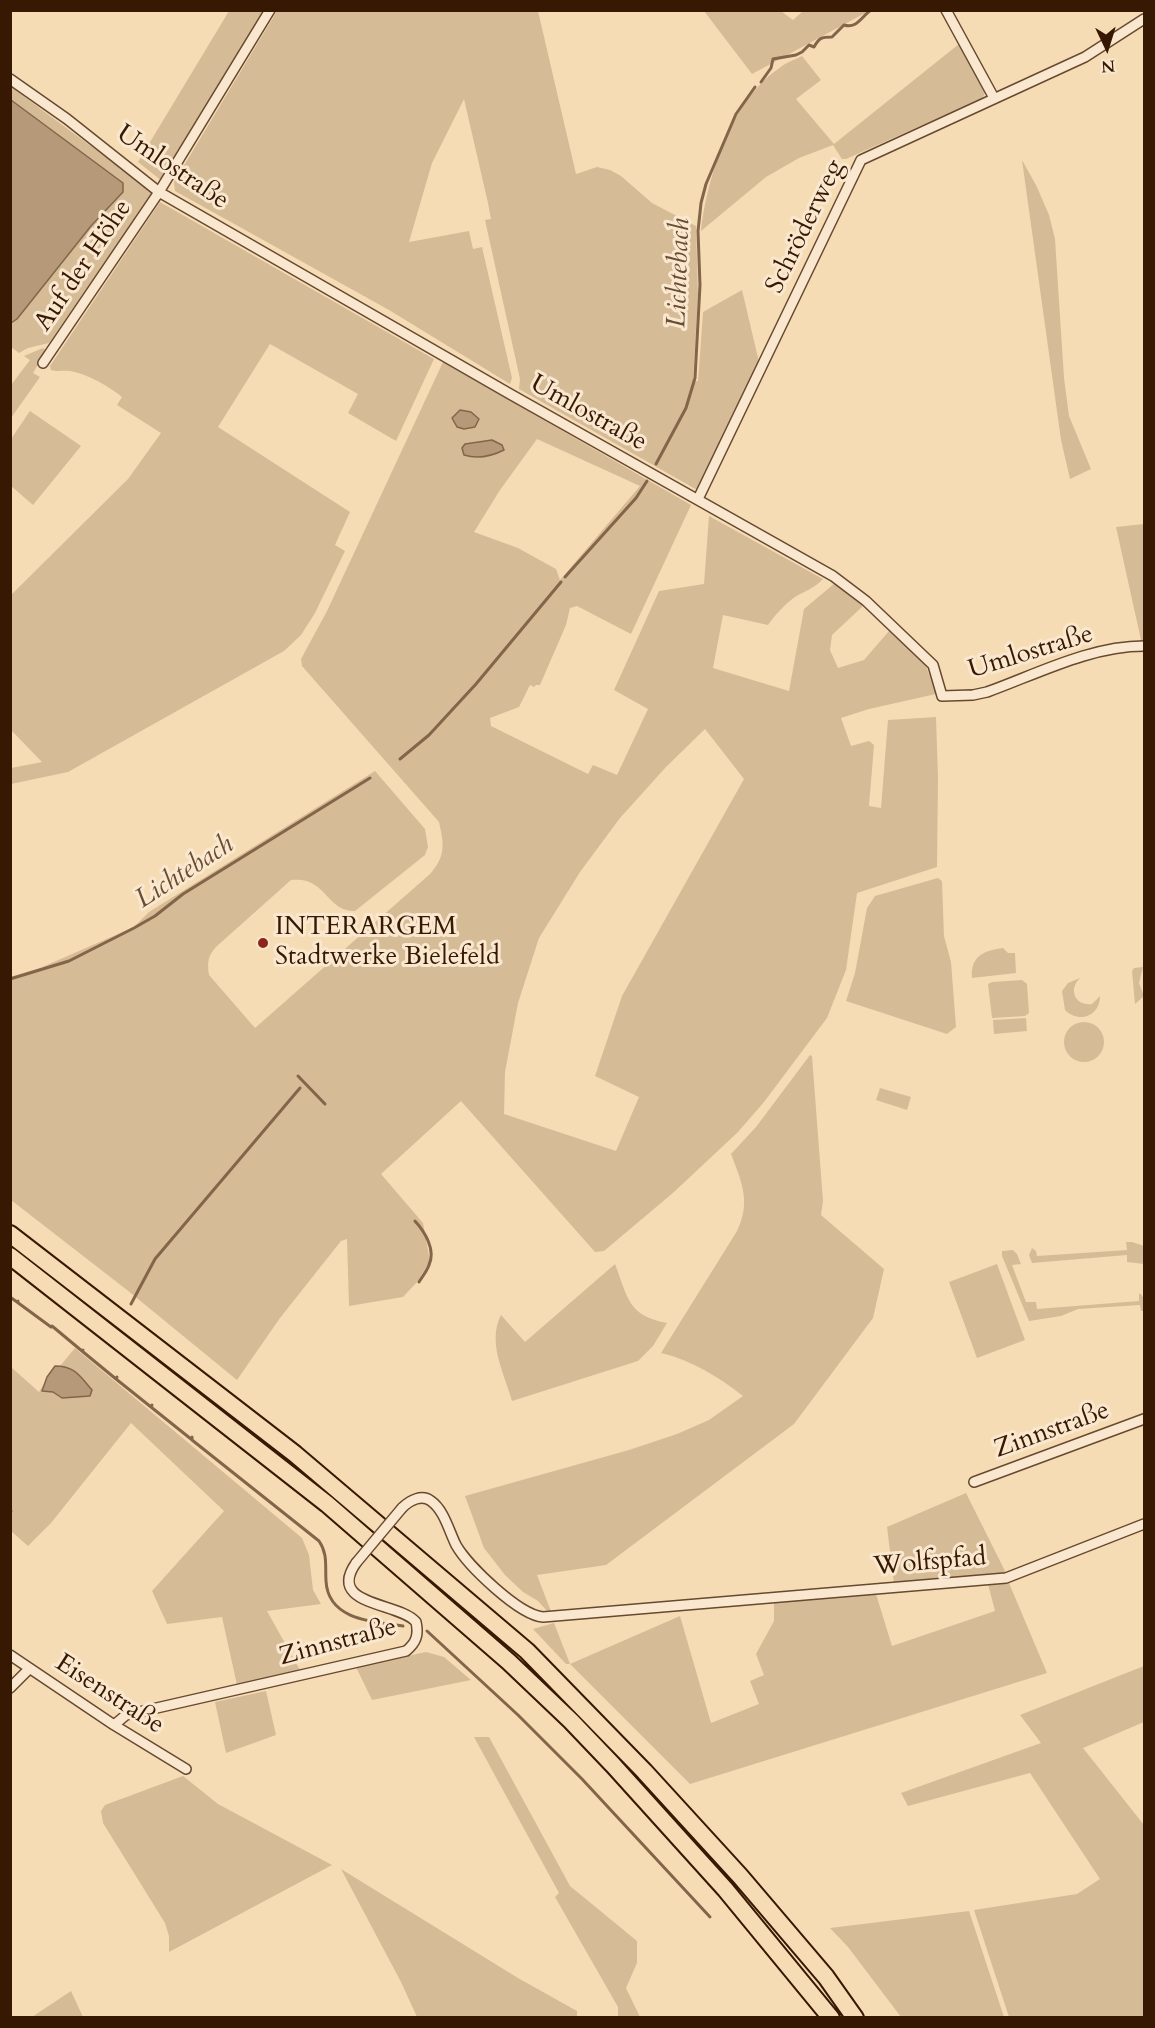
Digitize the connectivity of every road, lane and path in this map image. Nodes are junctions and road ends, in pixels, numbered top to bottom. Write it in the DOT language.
graph roads {
  1 [pos="270,10"];
  2 [pos="946,10"];
  3 [pos="1144,19"];
  4 [pos="10,79"];
  5 [pos="994,98"];
  6 [pos="159,192"];
  7 [pos="43,363"];
  8 [pos="698,499"];
  9 [pos="1144,646"];
  10 [pos="10,1234"];
  11 [pos="10,1256"];
  12 [pos="1144,1419"];
  13 [pos="974,1482"];
  14 [pos="1144,1524"];
  15 [pos="709,1604"];
  16 [pos="10,1655"];
  17 [pos="29,1668"];
  18 [pos="10,1688"];
  19 [pos="114,1725"];
  20 [pos="186,1769"];
  21 [pos="831,2018"];
  22 [pos="855,2018"];
  1 -- 6 [label="street, Auf der Höhe"];
  2 -- 5 [label="street"];
  3 -- 5 [label="street, Schröderweg"];
  4 -- 6 [label="street, Umlostraße"];
  5 -- 8 [label="street, Schröderweg"];
  6 -- 7 [label="street, Auf der Höhe"];
  6 -- 8 [label="street, Umlostraße"];
  8 -- 9 [label="street, Umlostraße"];
  10 -- 22 [label="highway"];
  11 -- 21 [label="highway"];
  12 -- 13 [label="street, Zinnstraße"];
  14 -- 15 [label="street, Wolfspfad"];
  15 -- 19 [label="street, Zinnstraße, bridge"];
  16 -- 17 [label="street, Eisenstraße"];
  17 -- 18 [label="street"];
  17 -- 19 [label="street, Eisenstraße"];
  19 -- 20 [label="street, Eisenstraße"];
}
